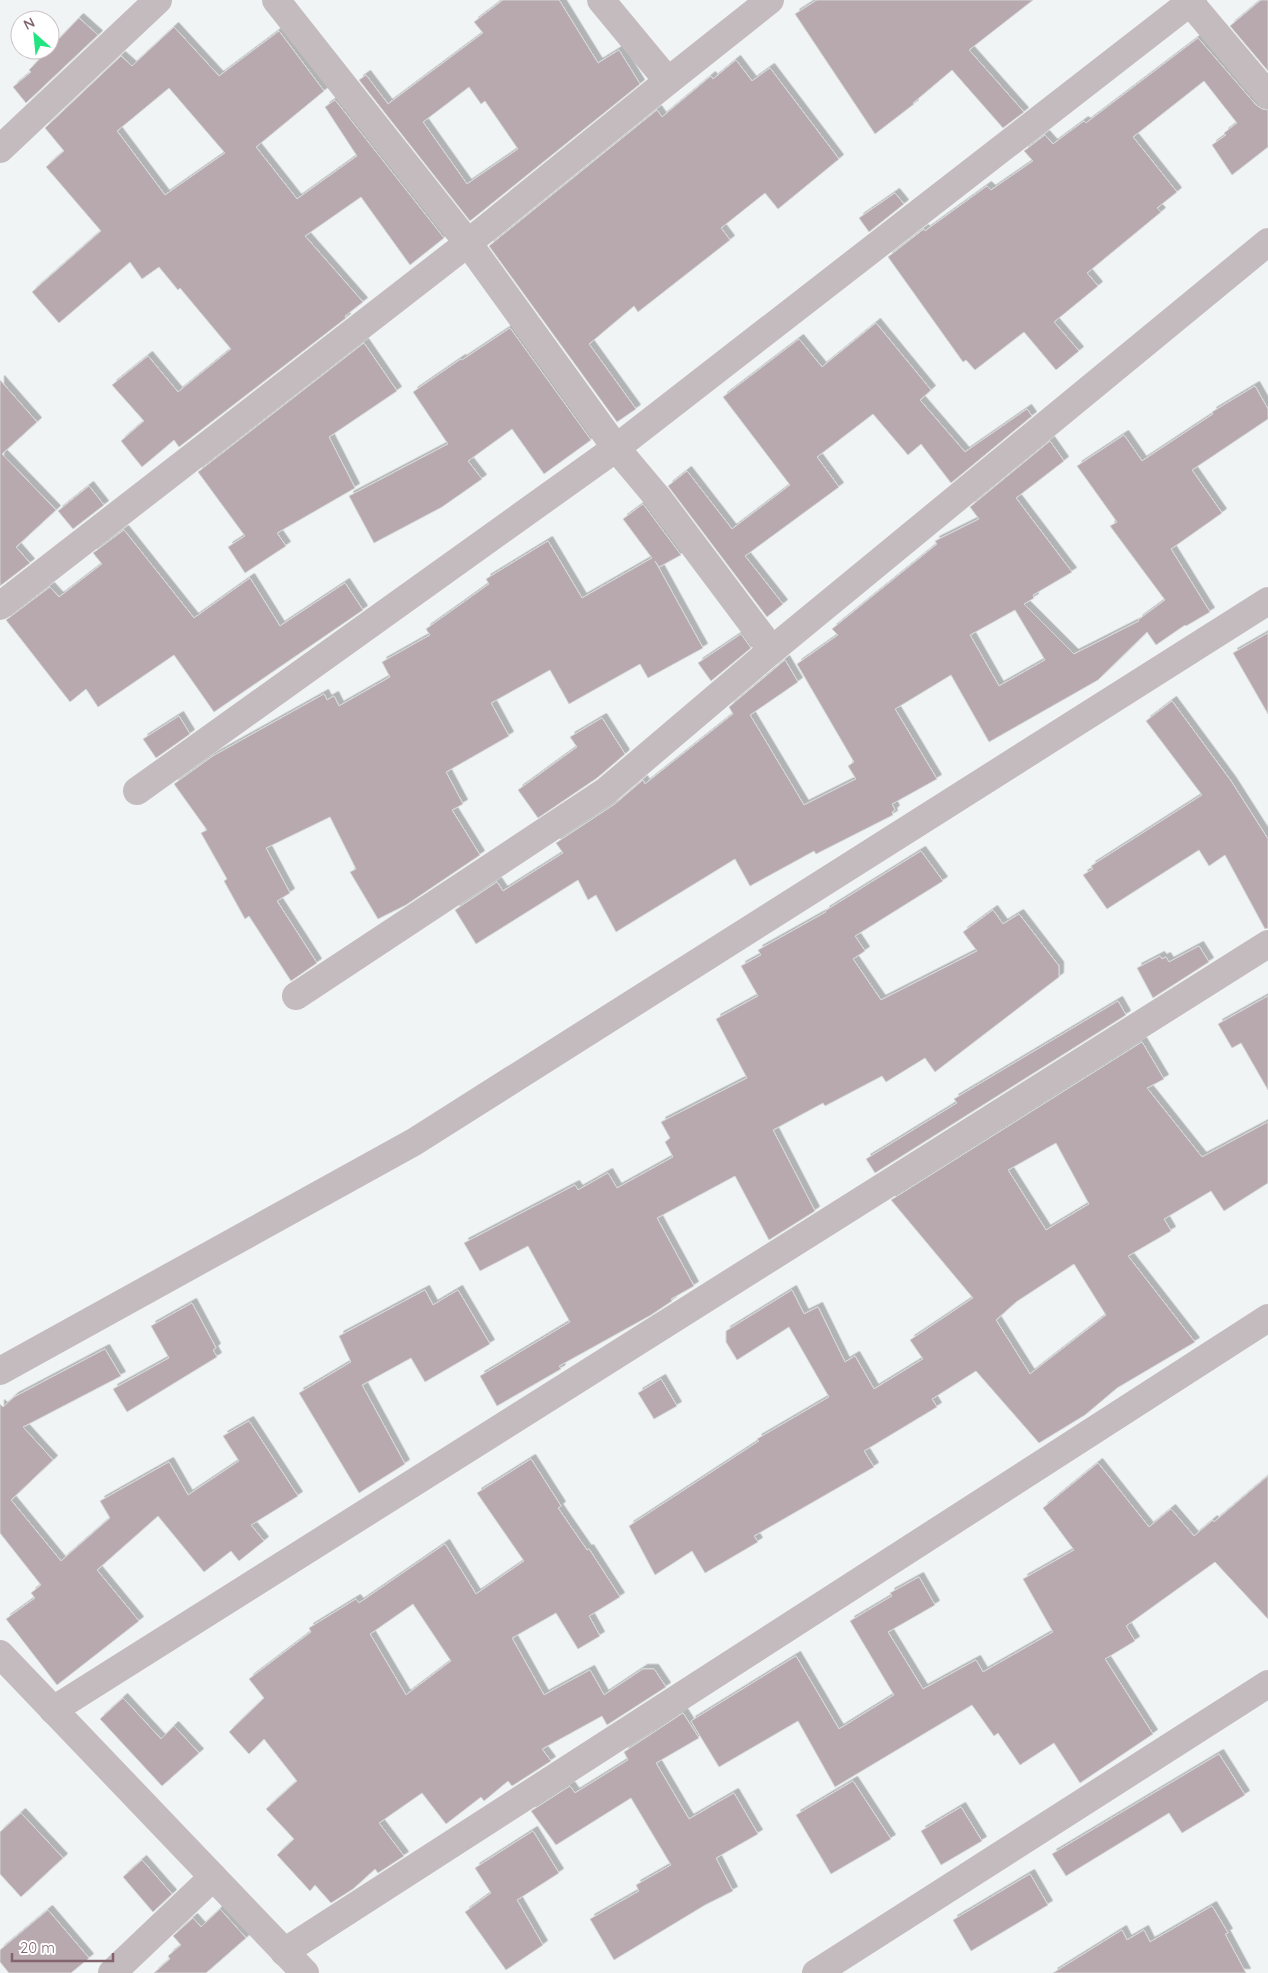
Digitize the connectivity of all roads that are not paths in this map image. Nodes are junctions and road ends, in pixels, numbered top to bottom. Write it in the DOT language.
graph roads {
  1 [pos="158,0"];
  2 [pos="276,0"];
  3 [pos="601,0"];
  4 [pos="770,0"];
  5 [pos="1190,1"];
  6 [pos="668,81"];
  7 [pos="1268,95"];
  8 [pos="0,148"];
  9 [pos="1268,242"];
  10 [pos="468,243"];
  11 [pos="616,448"];
  12 [pos="1268,602"];
  13 [pos="0,606"];
  14 [pos="772,650"];
  15 [pos="136,791"];
  16 [pos="1268,944"];
  17 [pos="296,996"];
  18 [pos="1268,1318"];
  19 [pos="0,1371"];
  20 [pos="0,1654"];
  21 [pos="1268,1684"];
  22 [pos="53,1710"];
  23 [pos="213,1877"];
  24 [pos="284,1952"];
  25 [pos="112,1973"];
  26 [pos="305,1973"];
  27 [pos="816,1973"];
  1 -- 8 [label="street"];
  2 -- 10 [label="street"];
  3 -- 6 [label="street"];
  4 -- 6 [label="street"];
  5 -- 7 [label="street"];
  5 -- 11 [label="street"];
  6 -- 10 [label="street"];
  9 -- 14 [label="street"];
  10 -- 11 [label="street"];
  10 -- 13 [label="street"];
  11 -- 14 [label="street"];
  11 -- 15 [label="street"];
  12 -- 19 [label="street"];
  14 -- 17 [label="street"];
  16 -- 22 [label="street"];
  18 -- 24 [label="street"];
  20 -- 22 [label="street"];
  21 -- 27 [label="street"];
  22 -- 23 [label="street"];
  23 -- 24 [label="street"];
  23 -- 25 [label="street"];
  24 -- 26 [label="street"];
}
